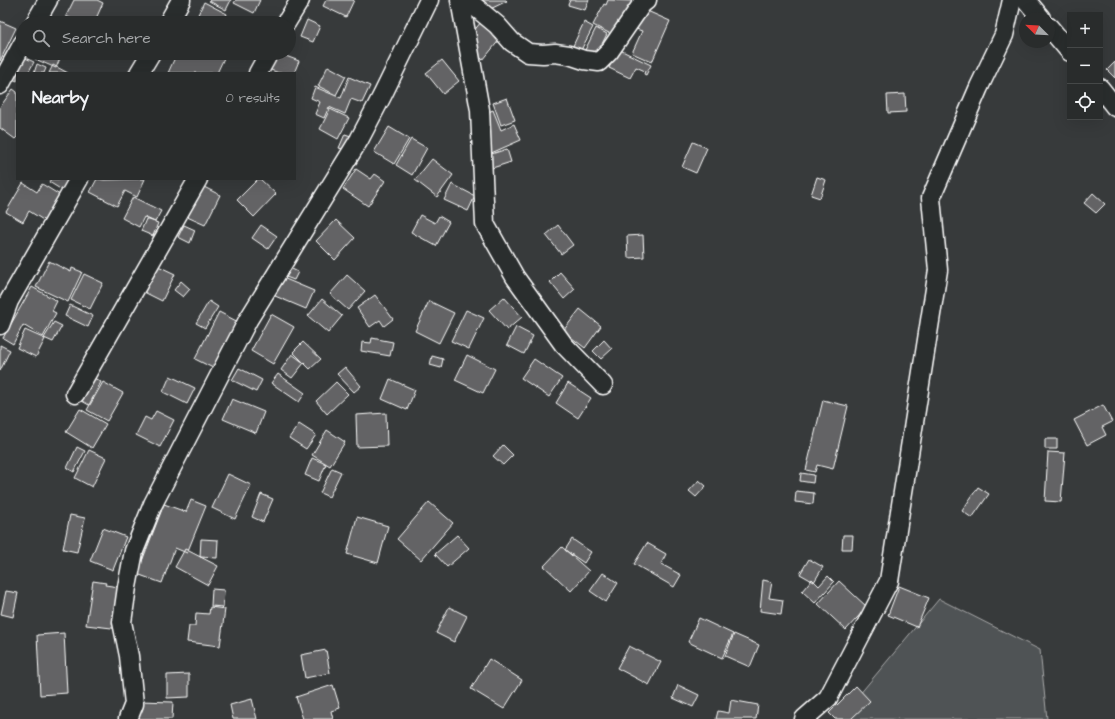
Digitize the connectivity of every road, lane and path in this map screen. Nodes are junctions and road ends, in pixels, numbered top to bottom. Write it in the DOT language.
graph roads {
  1 [pos="181,0"];
  2 [pos="300,0"];
  3 [pos="429,0"];
  4 [pos="460,0"];
  5 [pos="467,0"];
  6 [pos="647,0"];
  7 [pos="1012,0"];
  8 [pos="1026,0"];
  9 [pos="45,1"];
  10 [pos="1036,12"];
  11 [pos="38,16"];
  12 [pos="172,16"];
  13 [pos="290,16"];
  14 [pos="1055,34"];
  15 [pos="1067,48"];
  16 [pos="16,56"];
  17 [pos="147,60"];
  18 [pos="265,60"];
  19 [pos="140,72"];
  20 [pos="259,72"];
  21 [pos="0,85"];
  22 [pos="1103,92"];
  23 [pos="1115,107"];
  24 [pos="78,180"];
  25 [pos="197,180"];
  26 [pos="0,325"];
  27 [pos="603,385"];
  28 [pos="75,394"];
  29 [pos="128,719"];
  30 [pos="804,719"];
  1 -- 12 [label="street"];
  2 -- 13 [label="street"];
  3 -- 29 [label="street"];
  4 -- 27 [label="street"];
  5 -- 6 [label="street"];
  7 -- 30 [label="street"];
  8 -- 10 [label="street"];
  9 -- 11 [label="street"];
  14 -- 15 [label="street"];
  16 -- 21 [label="street"];
  17 -- 19 [label="street"];
  18 -- 20 [label="street"];
  22 -- 23 [label="street"];
  24 -- 26 [label="street"];
  25 -- 28 [label="street"];
}
